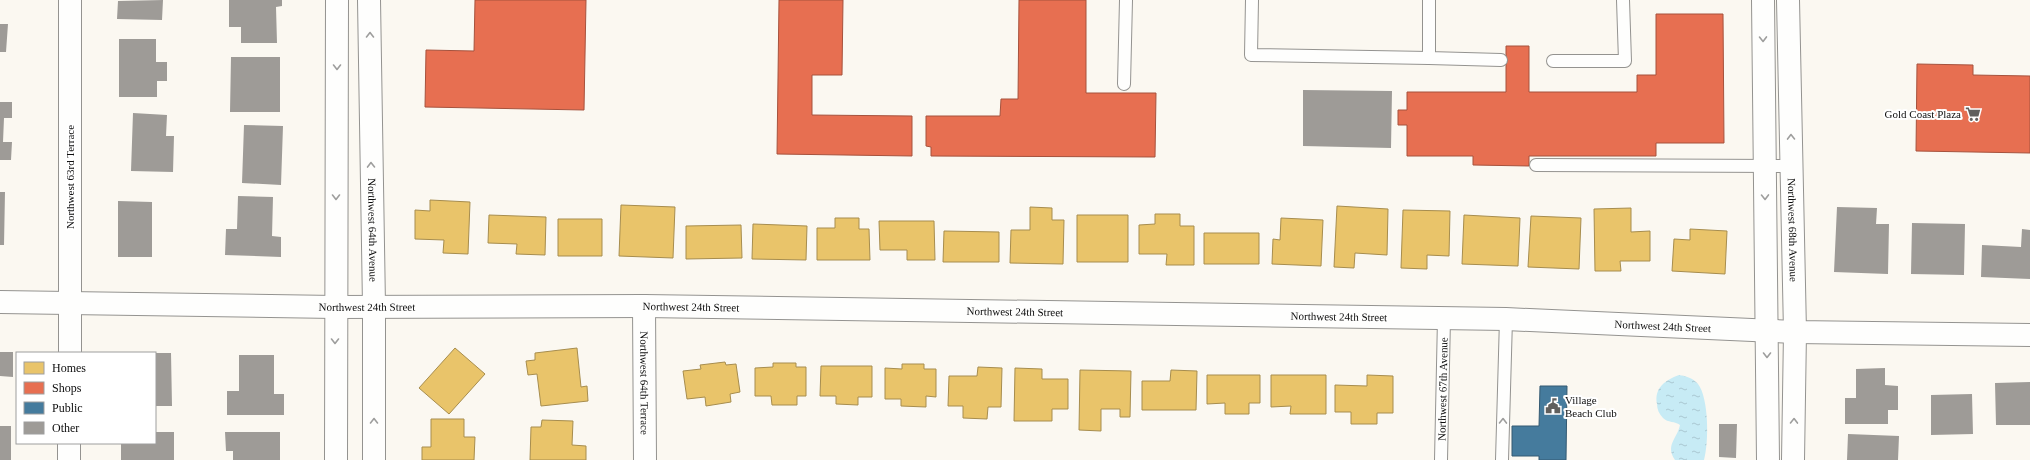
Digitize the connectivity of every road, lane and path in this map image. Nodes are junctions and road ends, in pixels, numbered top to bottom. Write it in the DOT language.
graph roads {
  1 [pos="70,0"];
  2 [pos="337,0"];
  3 [pos="369,0"];
  4 [pos="1126,0"];
  5 [pos="1252,0"];
  6 [pos="1429,0"];
  7 [pos="1623,0"];
  8 [pos="1763,0"];
  9 [pos="1788,0"];
  10 [pos="1429,58"];
  11 [pos="1501,60"];
  12 [pos="1552,61"];
  13 [pos="1124,84"];
  14 [pos="1536,164"];
  15 [pos="1765,165"];
  16 [pos="1792,166"];
  17 [pos="0,302"];
  18 [pos="70,302"];
  19 [pos="335,306"];
  20 [pos="374,306"];
  21 [pos="644,306"];
  22 [pos="1444,318"];
  23 [pos="1506,319"];
  24 [pos="1767,331"];
  25 [pos="1795,332"];
  26 [pos="2030,334"];
  27 [pos="70,352"];
  28 [pos="69,444"];
  29 [pos="69,460"];
  30 [pos="336,460"];
  31 [pos="374,460"];
  32 [pos="645,460"];
  33 [pos="1441,460"];
  34 [pos="1502,460"];
  35 [pos="1768,460"];
  36 [pos="1793,460"];
  1 -- 18 [label="street, Northwest 63rd Terrace"];
  2 -- 19 [label="street, one-way"];
  20 -- 3 [label="street, Northwest 64th Avenue, one-way"];
  4 -- 13 [label="lane"];
  5 -- 10 [label="lane"];
  6 -- 10 [label="lane"];
  7 -- 12 [label="lane"];
  8 -- 15 [label="street, one-way"];
  16 -- 9 [label="street, Northwest 68th Avenue, one-way"];
  10 -- 11 [label="lane"];
  14 -- 15 [label="lane"];
  15 -- 16 [label="lane"];
  15 -- 24 [label="street, one-way"];
  16 -- 25 [label="street, Northwest 68th Avenue"];
  17 -- 18 [label="street, Northwest 24th Street"];
  18 -- 19 [label="street, Northwest 24th Street"];
  18 -- 27 [label="street, Northwest 63rd Terrace"];
  19 -- 20 [label="street, Northwest 24th Street"];
  19 -- 30 [label="street, one-way"];
  20 -- 21 [label="street, Northwest 24th Street"];
  31 -- 20 [label="street, Northwest 64th Avenue, one-way"];
  21 -- 22 [label="street, Northwest 24th Street"];
  21 -- 32 [label="street, Northwest 64th Terrace"];
  22 -- 23 [label="street, Northwest 24th Street"];
  22 -- 33 [label="lane, Northwest 67th Avenue"];
  23 -- 24 [label="street, Northwest 24th Street"];
  34 -- 23 [label="lane, one-way"];
  24 -- 25 [label="street, Northwest 24th Street"];
  24 -- 35 [label="street, one-way"];
  25 -- 26 [label="street, Northwest 24th Street"];
  36 -- 25 [label="street, Northwest 68th Avenue, one-way"];
  28 -- 29 [label="street"];
}
